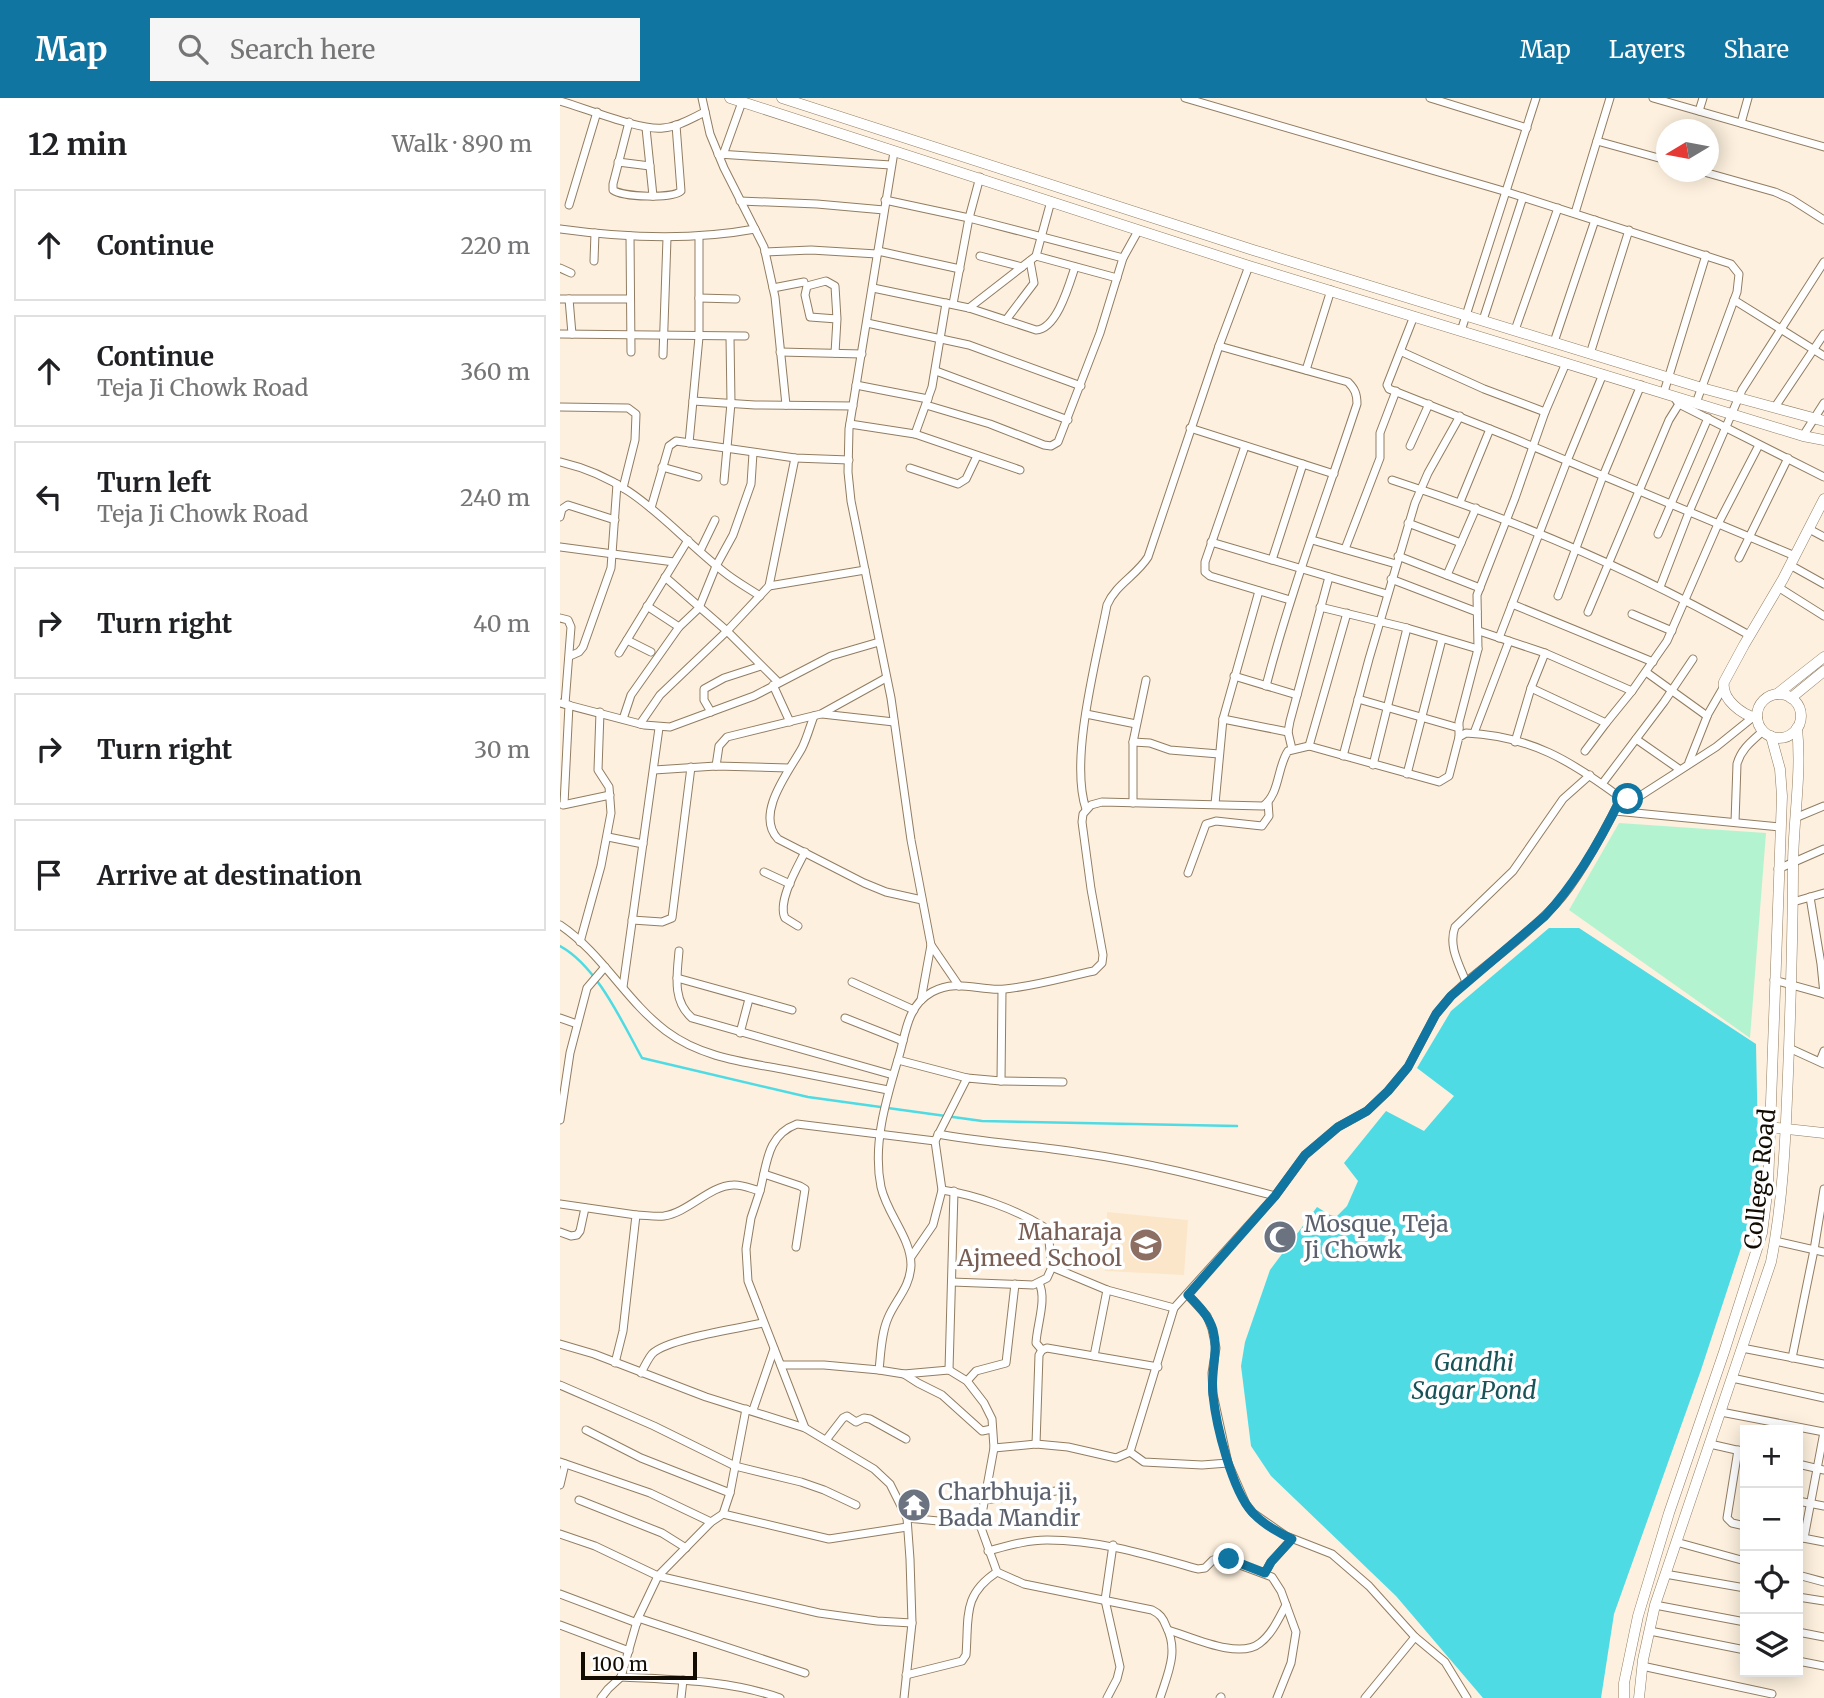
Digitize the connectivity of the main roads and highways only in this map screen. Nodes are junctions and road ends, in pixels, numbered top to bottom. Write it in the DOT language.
graph roads {
  1 [pos="782,98"];
  2 [pos="736,100"];
  3 [pos="1041,180"];
  4 [pos="1035,196"];
  5 [pos="1198,232"];
  6 [pos="1220,240"];
  7 [pos="1195,249"];
  8 [pos="1215,255"];
  9 [pos="1387,291"];
  10 [pos="1383,307"];
  11 [pos="1820,419"];
  12 [pos="1824,440"];
  13 [pos="1824,499"];
  14 [pos="1824,657"];
  15 [pos="1824,671"];
  16 [pos="1777,694"];
  17 [pos="1791,698"];
  18 [pos="1755,718"];
  19 [pos="1797,728"];
  20 [pos="1767,734"];
  21 [pos="1769,1127"];
  22 [pos="1786,1128"];
  23 [pos="1824,1133"];
  24 [pos="1624,1698"];
  25 [pos="1639,1698"];
  1 -- 3 [label="main road"];
  2 -- 4 [label="main road"];
  3 -- 4 [label="main road"];
  3 -- 5 [label="main road"];
  4 -- 7 [label="main road"];
  5 -- 6 [label="main road"];
  5 -- 7 [label="main road"];
  6 -- 8 [label="main road"];
  6 -- 9 [label="main road"];
  7 -- 8 [label="main road"];
  8 -- 10 [label="main road"];
  9 -- 10 [label="main road"];
  9 -- 11 [label="main road"];
  10 -- 12 [label="main road"];
  13 -- 18 [label="main road"];
  14 -- 16 [label="main road"];
  15 -- 17 [label="main road"];
  16 -- 17 [label="main road"];
  16 -- 18 [label="main road"];
  17 -- 19 [label="main road"];
  18 -- 20 [label="main road"];
  19 -- 20 [label="main road"];
  19 -- 22 [label="main road, College Road"];
  20 -- 21 [label="main road, College Road"];
  21 -- 22 [label="main road"];
  21 -- 24 [label="main road, College Road"];
  22 -- 23 [label="main road"];
  22 -- 25 [label="main road, College Road"];
}
